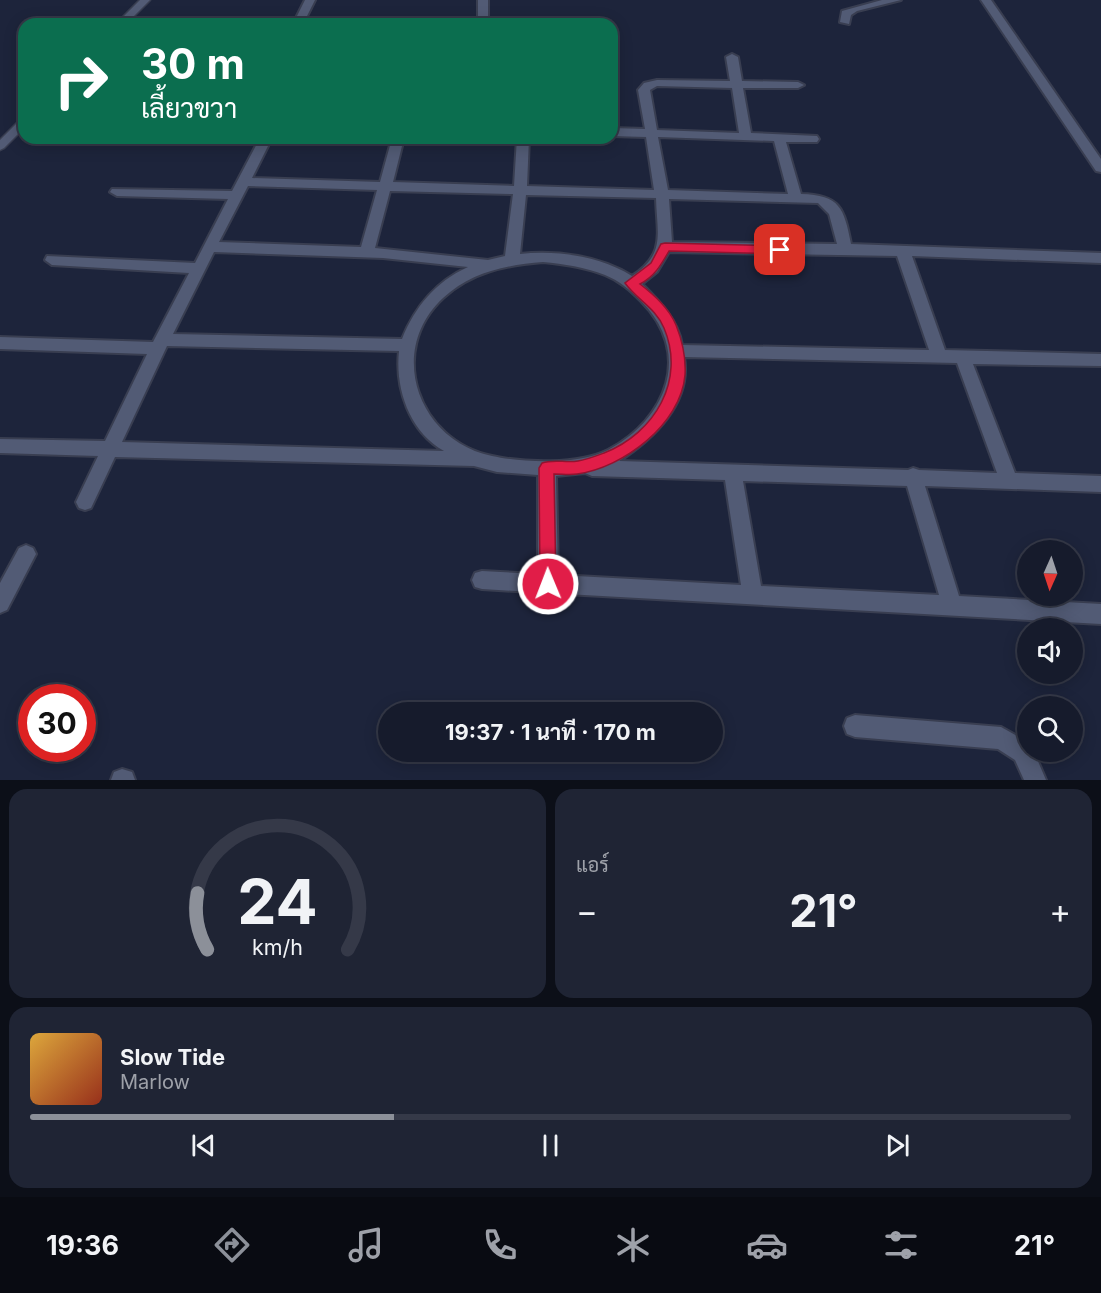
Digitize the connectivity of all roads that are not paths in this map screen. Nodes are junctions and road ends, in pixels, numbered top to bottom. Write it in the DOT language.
graph roads {
  1 [pos="145,0"];
  2 [pos="310,0"];
  3 [pos="483,0"];
  4 [pos="896,0"];
  5 [pos="986,0"];
  6 [pos="127,18"];
  7 [pos="301,18"];
  8 [pos="483,18"];
  9 [pos="845,22"];
  10 [pos="732,57"];
  11 [pos="736,84"];
  12 [pos="798,85"];
  13 [pos="18,128"];
  14 [pos="618,132"];
  15 [pos="651,133"];
  16 [pos="746,137"];
  17 [pos="779,138"];
  18 [pos="813,139"];
  19 [pos="263,144"];
  20 [pos="397,144"];
  21 [pos="523,144"];
  22 [pos="0,146"];
  23 [pos="1101,168"];
  24 [pos="384,186"];
  25 [pos="239,189"];
  26 [pos="520,190"];
  27 [pos="117,192"];
  28 [pos="662,195"];
  29 [pos="796,198"];
  30 [pos="209,247"];
  31 [pos="665,247"];
  32 [pos="845,249"];
  33 [pos="903,251"];
  34 [pos="367,252"];
  35 [pos="1101,258"];
  36 [pos="512,259"];
  37 [pos="52,260"];
  38 [pos="488,265"];
  39 [pos="198,268"];
  40 [pos="632,283"];
  41 [pos="0,343"];
  42 [pos="160,344"];
  43 [pos="405,345"];
  44 [pos="677,351"];
  45 [pos="939,357"];
  46 [pos="963,357"];
  47 [pos="1101,360"];
  48 [pos="0,446"];
  49 [pos="109,450"];
  50 [pos="476,459"];
  51 [pos="578,467"];
  52 [pos="547,468"];
  53 [pos="732,471"];
  54 [pos="913,476"];
  55 [pos="1009,480"];
  56 [pos="1101,484"];
  57 [pos="85,502"];
  58 [pos="26,554"];
  59 [pos="482,580"];
  60 [pos="548,584"];
  61 [pos="753,595"];
  62 [pos="0,603"];
  63 [pos="952,606"];
  64 [pos="1101,614"];
  65 [pos="855,726"];
  66 [pos="1035,780"];
  1 -- 6 [label="lane"];
  2 -- 7 [label="street"];
  3 -- 8 [label="street"];
  4 -- 9 [label="street"];
  5 -- 23 [label="street"];
  10 -- 11 [label="street"];
  11 -- 12 [label="street"];
  11 -- 15 [label="street"];
  11 -- 16 [label="street"];
  13 -- 22 [label="lane"];
  14 -- 15 [label="street"];
  15 -- 16 [label="street"];
  15 -- 28 [label="street"];
  16 -- 17 [label="street"];
  17 -- 18 [label="street"];
  17 -- 29 [label="street"];
  19 -- 25 [label="street"];
  20 -- 24 [label="street"];
  21 -- 26 [label="street"];
  24 -- 25 [label="street"];
  24 -- 26 [label="street"];
  24 -- 34 [label="street"];
  25 -- 27 [label="street"];
  25 -- 30 [label="street"];
  26 -- 28 [label="street"];
  26 -- 36 [label="street"];
  28 -- 29 [label="street"];
  28 -- 31 [label="street"];
  29 -- 32 [label="street"];
  30 -- 34 [label="street"];
  30 -- 39 [label="street"];
  31 -- 32 [label="street"];
  31 -- 40 [label="street"];
  32 -- 33 [label="street"];
  33 -- 35 [label="street"];
  33 -- 45 [label="street"];
  34 -- 38 [label="street"];
  36 -- 38 [label="street"];
  36 -- 40 [label="street"];
  37 -- 39 [label="street"];
  38 -- 43 [label="street"];
  39 -- 42 [label="street"];
  40 -- 44 [label="street"];
  41 -- 42 [label="street"];
  42 -- 43 [label="street"];
  42 -- 49 [label="street"];
  43 -- 50 [label="street"];
  44 -- 45 [label="street"];
  44 -- 51 [label="street"];
  45 -- 46 [label="street"];
  46 -- 47 [label="street"];
  46 -- 55 [label="street"];
  48 -- 49 [label="street"];
  49 -- 50 [label="street"];
  49 -- 57 [label="street"];
  50 -- 52 [label="street"];
  51 -- 52 [label="street"];
  51 -- 53 [label="street"];
  52 -- 60 [label="street"];
  53 -- 54 [label="street"];
  53 -- 61 [label="street"];
  54 -- 55 [label="street"];
  54 -- 63 [label="street"];
  55 -- 56 [label="street"];
  58 -- 62 [label="street"];
  59 -- 60 [label="street"];
  60 -- 61 [label="street"];
  61 -- 63 [label="street"];
  63 -- 64 [label="street"];
  65 -- 66 [label="street"];
}
